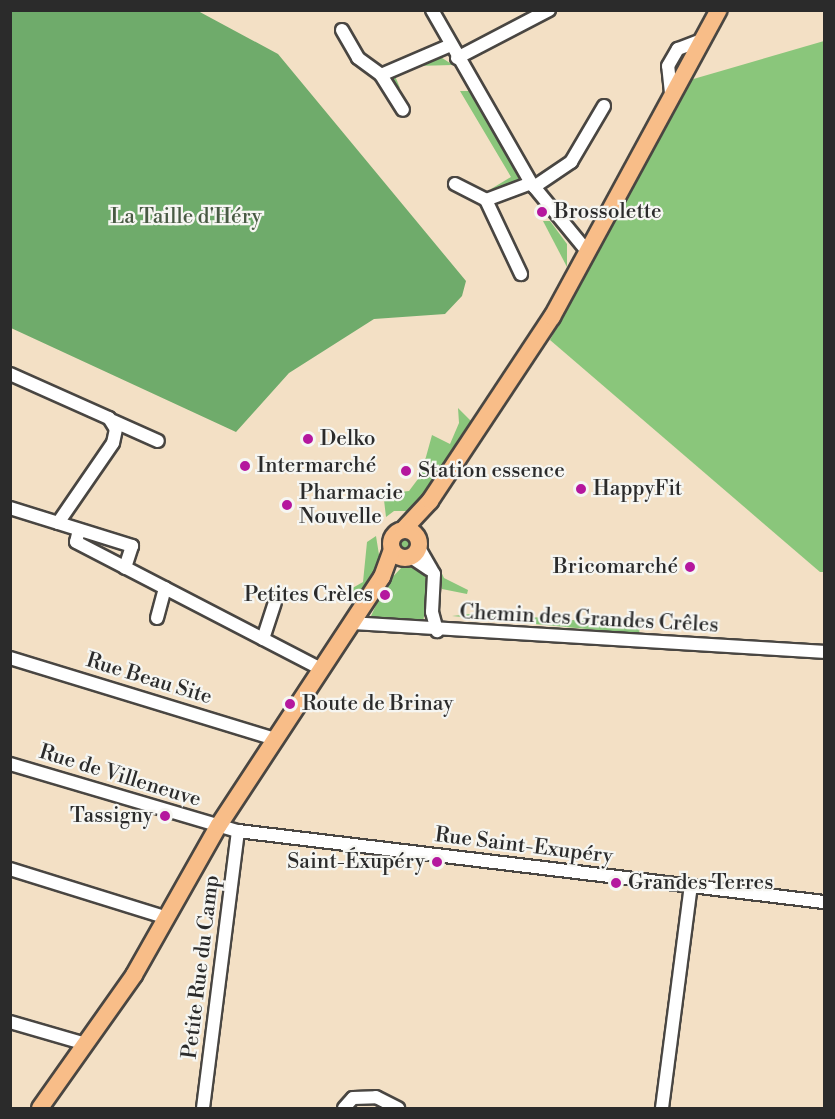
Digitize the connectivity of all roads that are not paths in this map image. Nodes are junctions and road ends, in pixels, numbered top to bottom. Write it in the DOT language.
graph roads {
  1 [pos="432,10"];
  2 [pos="549,10"];
  3 [pos="719,10"];
  4 [pos="530,14"];
  5 [pos="342,30"];
  6 [pos="451,45"];
  7 [pos="457,57"];
  8 [pos="381,75"];
  9 [pos="604,106"];
  10 [pos="402,110"];
  11 [pos="455,183"];
  12 [pos="532,185"];
  13 [pos="486,200"];
  14 [pos="586,250"];
  15 [pos="521,274"];
  16 [pos="10,374"];
  17 [pos="113,421"];
  18 [pos="158,441"];
  19 [pos="10,508"];
  20 [pos="58,523"];
  21 [pos="80,530"];
  22 [pos="408,547"];
  23 [pos="125,568"];
  24 [pos="165,588"];
  25 [pos="275,603"];
  26 [pos="157,618"];
  27 [pos="351,623"];
  28 [pos="437,631"];
  29 [pos="263,639"];
  30 [pos="825,652"];
  31 [pos="10,658"];
  32 [pos="321,669"];
  33 [pos="275,739"];
  34 [pos="10,764"];
  35 [pos="219,825"];
  36 [pos="238,831"];
  37 [pos="10,869"];
  38 [pos="691,886"];
  39 [pos="825,902"];
  40 [pos="167,918"];
  41 [pos="10,1022"];
  42 [pos="86,1044"];
  43 [pos="40,1108"];
  44 [pos="203,1108"];
  45 [pos="344,1108"];
  46 [pos="398,1108"];
  47 [pos="662,1108"];
  1 -- 6 [label="street"];
  2 -- 4 [label="street"];
  3 -- 14 [label="main road"];
  4 -- 7 [label="street"];
  5 -- 8 [label="street"];
  6 -- 7 [label="street"];
  6 -- 8 [label="street"];
  7 -- 12 [label="street"];
  8 -- 10 [label="street"];
  9 -- 12 [label="street"];
  11 -- 13 [label="street"];
  12 -- 13 [label="street"];
  12 -- 14 [label="street"];
  13 -- 15 [label="street"];
  14 -- 22 [label="main road"];
  16 -- 17 [label="street"];
  17 -- 18 [label="street"];
  17 -- 20 [label="street"];
  19 -- 20 [label="street"];
  20 -- 21 [label="street"];
  21 -- 23 [label="street"];
  21 -- 23 [label="street"];
  22 -- 27 [label="main road"];
  22 -- 28 [label="street"];
  23 -- 24 [label="street"];
  24 -- 26 [label="street"];
  24 -- 29 [label="street"];
  25 -- 29 [label="street"];
  27 -- 28 [label="street, Chemin des Grandes Crêles"];
  27 -- 32 [label="main road"];
  28 -- 30 [label="street, Chemin des Grandes Crêles"];
  29 -- 32 [label="street"];
  31 -- 33 [label="street, Rue Beau Site"];
  32 -- 33 [label="main road"];
  33 -- 35 [label="main road"];
  34 -- 35 [label="street, Rue de Villeneuve"];
  35 -- 36 [label="street, Rue Saint-Exupéry"];
  35 -- 40 [label="main road"];
  36 -- 38 [label="street, Rue Saint-Exupéry"];
  36 -- 44 [label="street, Petite Rue du Camp"];
  37 -- 40 [label="street"];
  38 -- 39 [label="street, Rue Saint-Exupéry"];
  38 -- 47 [label="street"];
  40 -- 42 [label="main road"];
  41 -- 42 [label="street"];
  42 -- 43 [label="main road"];
  45 -- 46 [label="street"];
}
